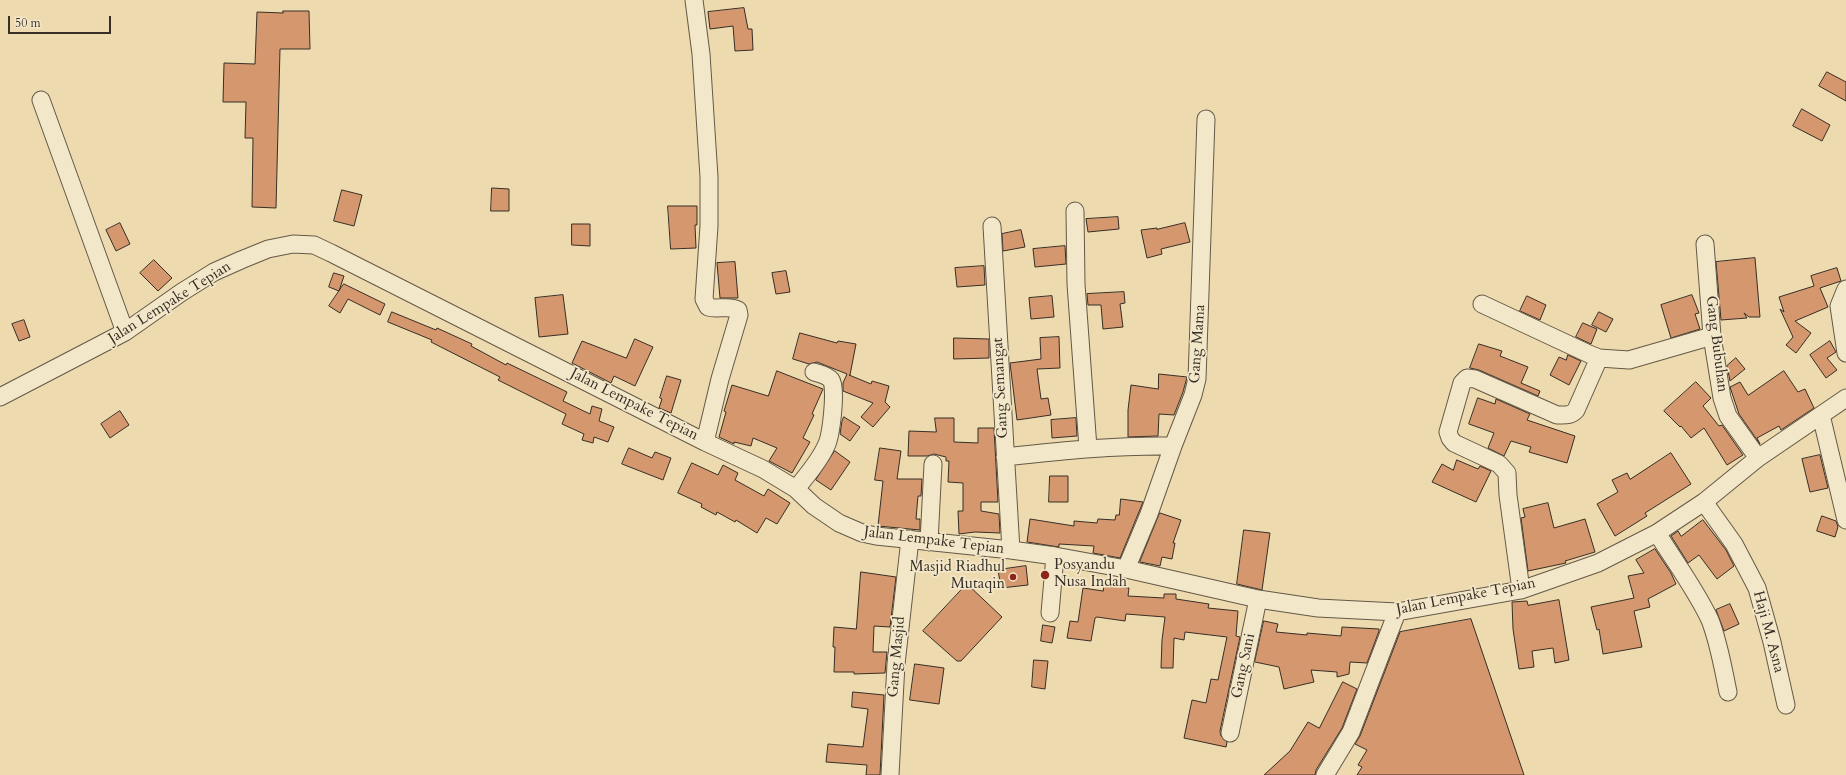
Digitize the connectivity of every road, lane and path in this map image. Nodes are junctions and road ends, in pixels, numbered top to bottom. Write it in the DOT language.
graph roads {
  1 [pos="694,0"];
  2 [pos="41,100"];
  3 [pos="1206,119"];
  4 [pos="1075,211"];
  5 [pos="992,226"];
  6 [pos="1705,244"];
  7 [pos="1846,289"];
  8 [pos="1482,304"];
  9 [pos="125,332"];
  10 [pos="1712,336"];
  11 [pos="1846,353"];
  12 [pos="1599,358"];
  13 [pos="814,372"];
  14 [pos="0,397"];
  15 [pos="1846,398"];
  16 [pos="1821,415"];
  17 [pos="705,442"];
  18 [pos="1173,446"];
  19 [pos="1088,448"];
  20 [pos="1005,457"];
  21 [pos="1758,458"];
  22 [pos="933,464"];
  23 [pos="796,489"];
  24 [pos="1704,502"];
  25 [pos="1846,520"];
  26 [pos="1657,533"];
  27 [pos="910,539"];
  28 [pos="929,542"];
  29 [pos="1011,550"];
  30 [pos="1055,556"];
  31 [pos="1126,569"];
  32 [pos="1521,590"];
  33 [pos="1258,600"];
  34 [pos="1397,612"];
  35 [pos="1050,613"];
  36 [pos="1728,692"];
  37 [pos="1786,705"];
  38 [pos="1230,733"];
  39 [pos="890,775"];
  40 [pos="1325,775"];
  1 -- 17 [label="street"];
  2 -- 9 [label="street"];
  3 -- 18 [label="street, Gang Mama"];
  4 -- 19 [label="street"];
  5 -- 20 [label="street, Gang Semangat"];
  6 -- 10 [label="street, Gang Bubuhan"];
  7 -- 11 [label="street"];
  8 -- 12 [label="street"];
  9 -- 14 [label="street, Jalan Lempake Tepian"];
  9 -- 17 [label="street, Jalan Lempake Tepian"];
  10 -- 12 [label="street"];
  10 -- 21 [label="street, Gang Bubuhan"];
  12 -- 32 [label="street"];
  13 -- 23 [label="street"];
  15 -- 16 [label="street, Jalan Lempake Tepian"];
  16 -- 21 [label="street, Jalan Lempake Tepian"];
  16 -- 25 [label="street"];
  17 -- 23 [label="street, Jalan Lempake Tepian"];
  18 -- 19 [label="street"];
  18 -- 31 [label="street, Gang Mama"];
  19 -- 20 [label="street"];
  20 -- 29 [label="street, Gang Semangat"];
  21 -- 24 [label="street, Jalan Lempake Tepian"];
  22 -- 28 [label="street"];
  23 -- 27 [label="street, Jalan Lempake Tepian"];
  24 -- 26 [label="street, Jalan Lempake Tepian"];
  24 -- 37 [label="street, Haji M. Asna"];
  26 -- 32 [label="street, Jalan Lempake Tepian"];
  26 -- 36 [label="street"];
  27 -- 28 [label="street, Jalan Lempake Tepian"];
  27 -- 39 [label="street, Gang Masjid"];
  28 -- 29 [label="street, Jalan Lempake Tepian"];
  29 -- 30 [label="street, Jalan Lempake Tepian"];
  30 -- 31 [label="street, Jalan Lempake Tepian"];
  30 -- 35 [label="street"];
  31 -- 33 [label="street, Jalan Lempake Tepian"];
  32 -- 34 [label="street, Jalan Lempake Tepian"];
  33 -- 34 [label="street, Jalan Lempake Tepian"];
  33 -- 38 [label="street, Gang Sani"];
  34 -- 40 [label="street"];
}
